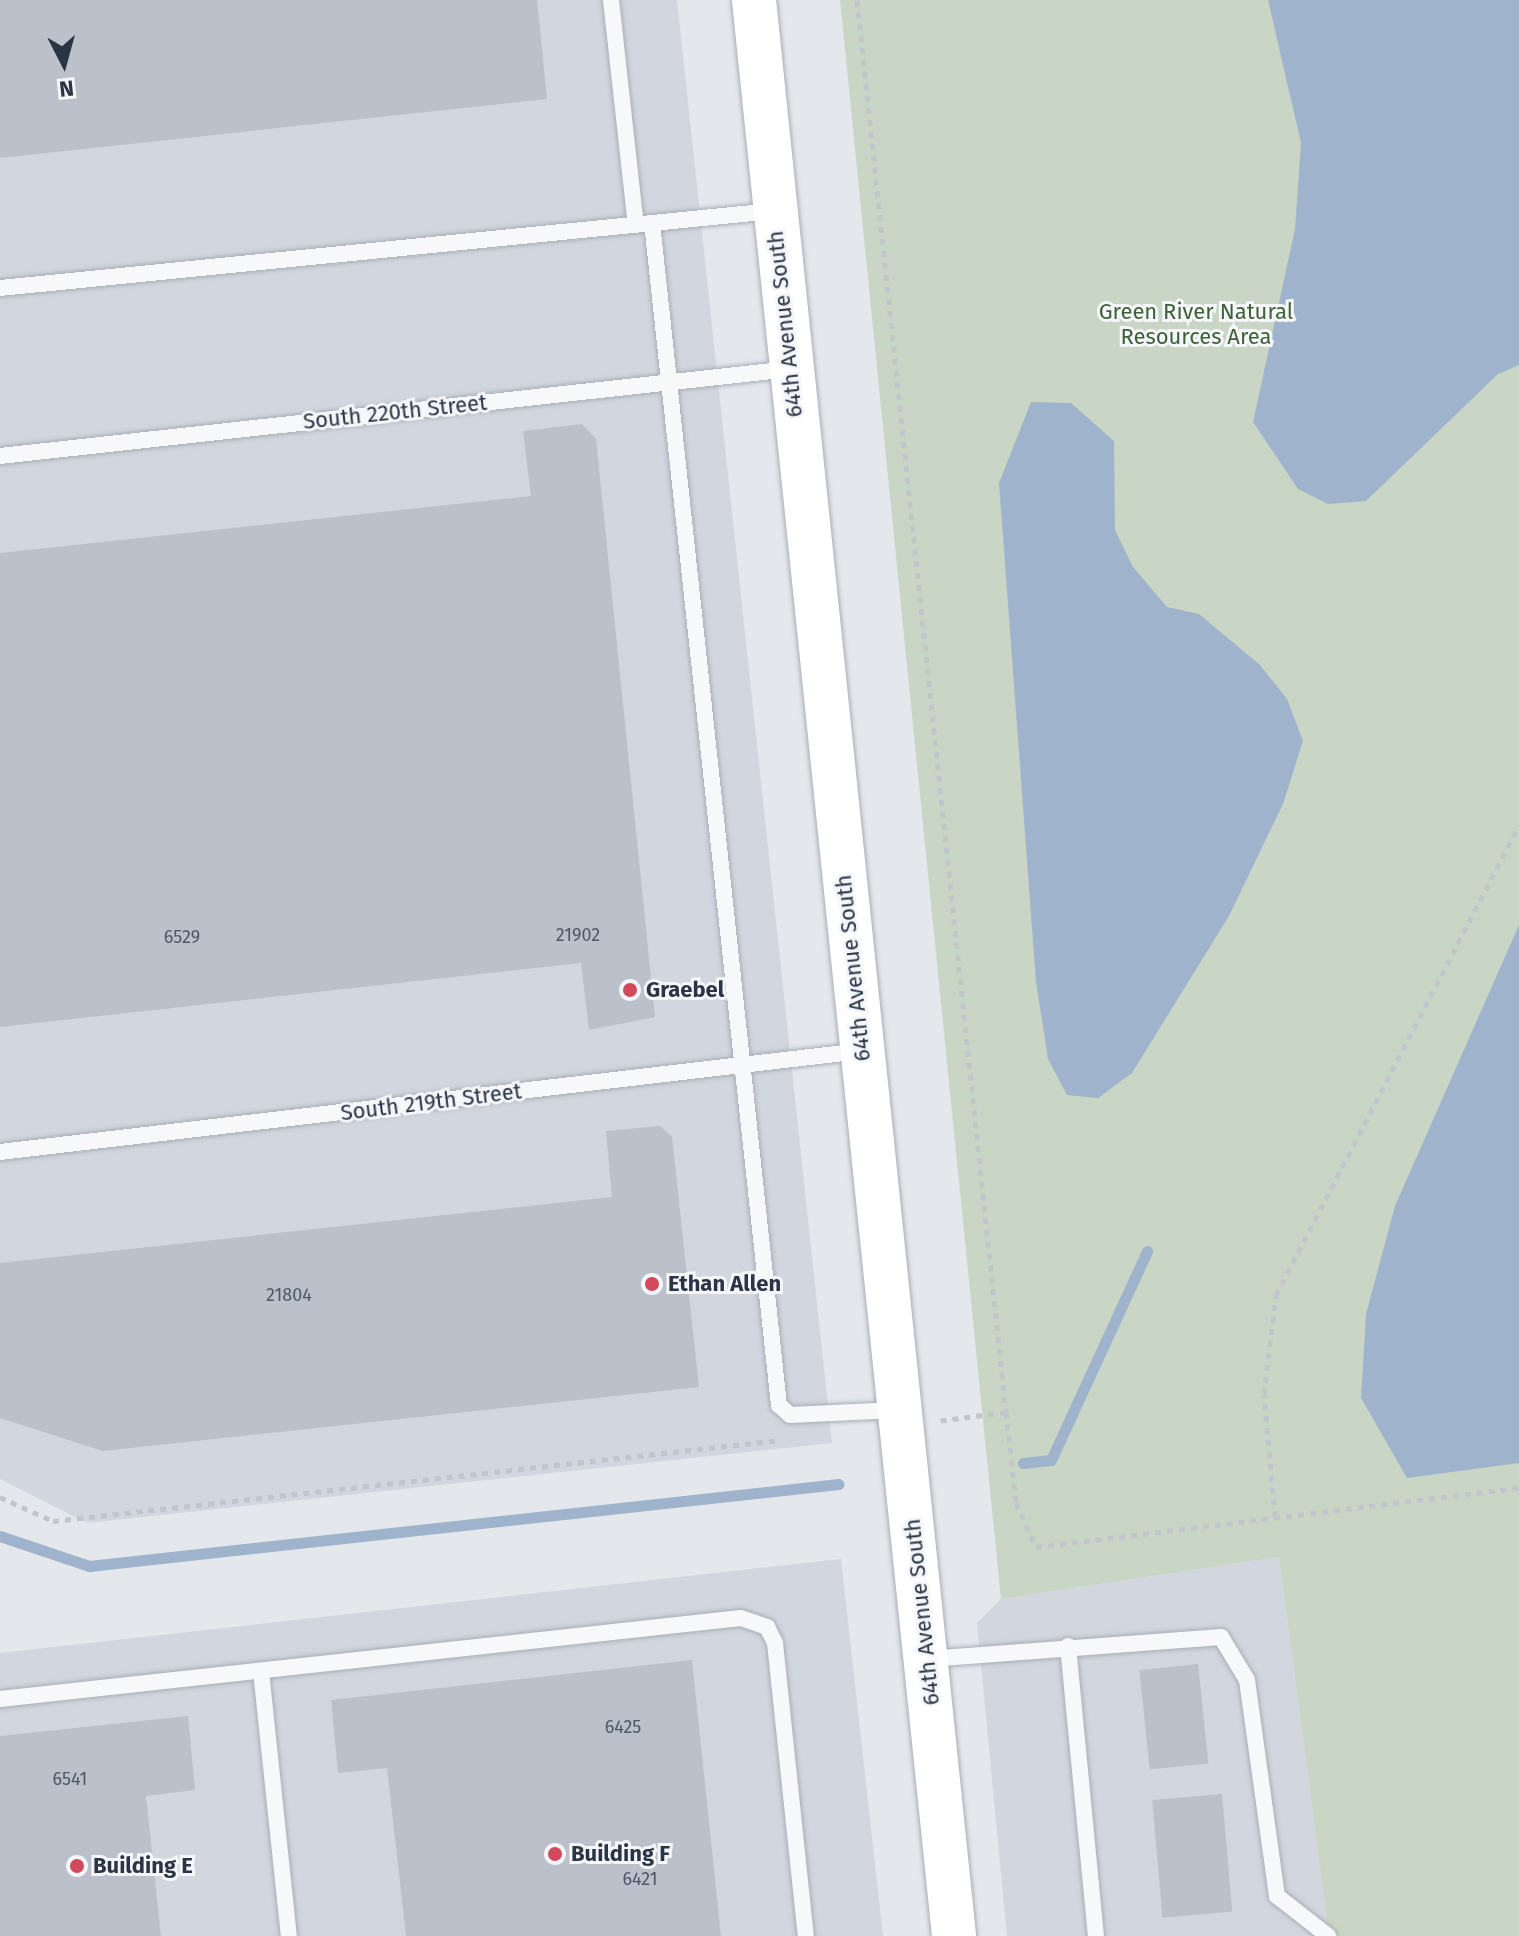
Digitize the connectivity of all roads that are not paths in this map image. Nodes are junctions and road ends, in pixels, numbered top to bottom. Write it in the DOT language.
graph roads {
  1 [pos="611,0"];
  2 [pos="754,0"];
  3 [pos="774,211"];
  4 [pos="644,224"];
  5 [pos="0,288"];
  6 [pos="790,369"];
  7 [pos="669,382"];
  8 [pos="0,456"];
  9 [pos="861,1051"];
  10 [pos="743,1066"];
  11 [pos="0,1152"];
  12 [pos="899,1409"];
  13 [pos="1068,1646"];
  14 [pos="928,1659"];
  15 [pos="261,1671"];
  16 [pos="0,1699"];
  17 [pos="289,1936"];
  18 [pos="806,1936"];
  19 [pos="954,1936"];
  20 [pos="1096,1936"];
  21 [pos="1328,1936"];
  1 -- 4 [label="lane"];
  2 -- 3 [label="street, 64th Avenue South"];
  3 -- 4 [label="lane"];
  3 -- 6 [label="street, 64th Avenue South"];
  4 -- 5 [label="lane"];
  4 -- 7 [label="lane"];
  6 -- 7 [label="lane, South 220th Street"];
  6 -- 9 [label="street, 64th Avenue South"];
  7 -- 8 [label="lane, South 220th Street"];
  7 -- 10 [label="lane"];
  9 -- 10 [label="lane, South 219th Street"];
  9 -- 12 [label="street, 64th Avenue South"];
  10 -- 11 [label="lane, South 219th Street"];
  10 -- 12 [label="lane"];
  12 -- 14 [label="street, 64th Avenue South"];
  13 -- 14 [label="lane"];
  13 -- 20 [label="lane"];
  13 -- 21 [label="lane"];
  14 -- 19 [label="street, 64th Avenue South"];
  15 -- 16 [label="lane"];
  15 -- 17 [label="lane"];
  15 -- 18 [label="lane"];
}
